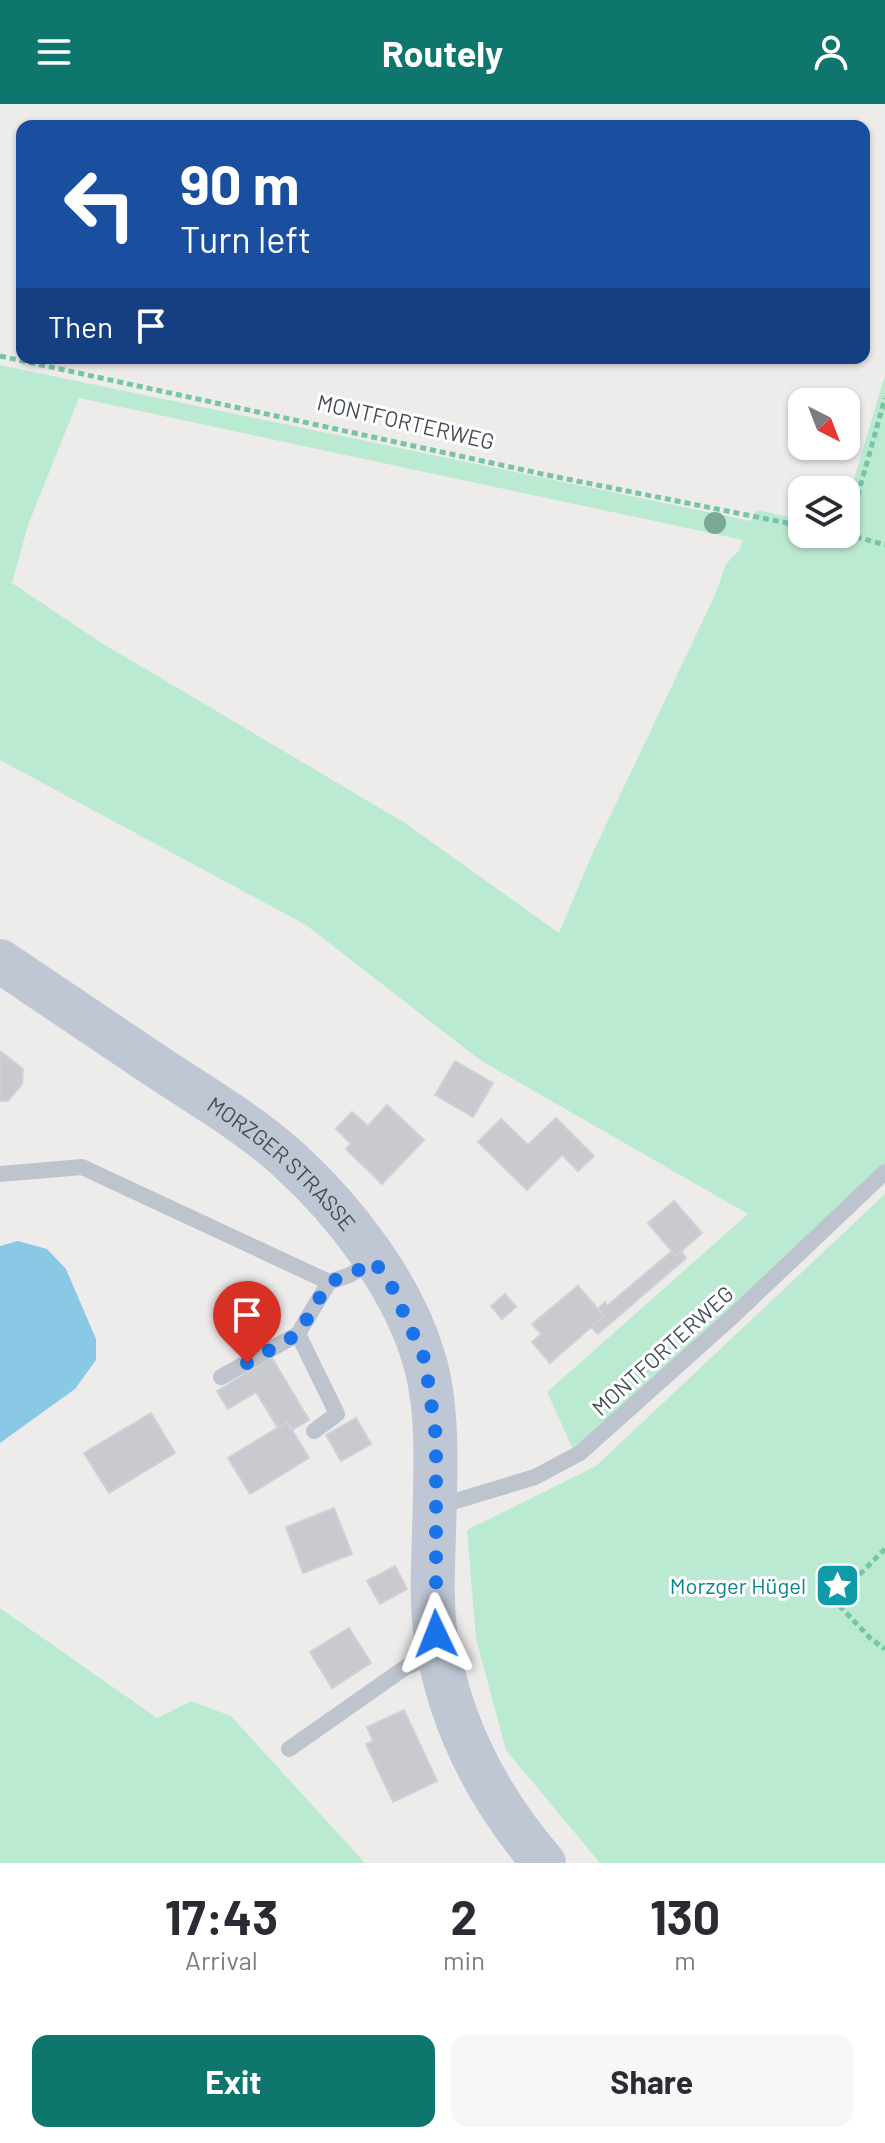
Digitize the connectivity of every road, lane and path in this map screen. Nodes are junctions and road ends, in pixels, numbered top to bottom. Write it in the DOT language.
graph roads {
  1 [pos="38,364"];
  2 [pos="885,398"];
  3 [pos="860,485"];
  4 [pos="788,523"];
  5 [pos="860,538"];
  6 [pos="885,545"];
  7 [pos="0,961"];
  8 [pos="885,1172"];
  9 [pos="0,1174"];
  10 [pos="374,1261"];
  11 [pos="329,1282"];
  12 [pos="298,1334"];
  13 [pos="221,1377"];
  14 [pos="314,1431"];
  15 [pos="435,1507"];
  16 [pos="885,1549"];
  17 [pos="885,1649"];
  18 [pos="440,1654"];
  19 [pos="289,1749"];
  20 [pos="544,1863"];
  1 -- 4 [label="path, MONTFORTERWEG"];
  2 -- 3 [label="path"];
  5 -- 6 [label="path"];
  7 -- 10 [label="street, MORZGER STRASSE"];
  8 -- 15 [label="lane, MONTFORTERWEG"];
  9 -- 11 [label="lane"];
  10 -- 11 [label="lane"];
  10 -- 15 [label="street, MORZGER STRASSE"];
  11 -- 12 [label="lane"];
  12 -- 13 [label="lane"];
  12 -- 14 [label="lane"];
  15 -- 18 [label="street, MORZGER STRASSE"];
  16 -- 17 [label="path"];
  18 -- 19 [label="lane"];
  18 -- 20 [label="street, MORZGER STRASSE"];
}
